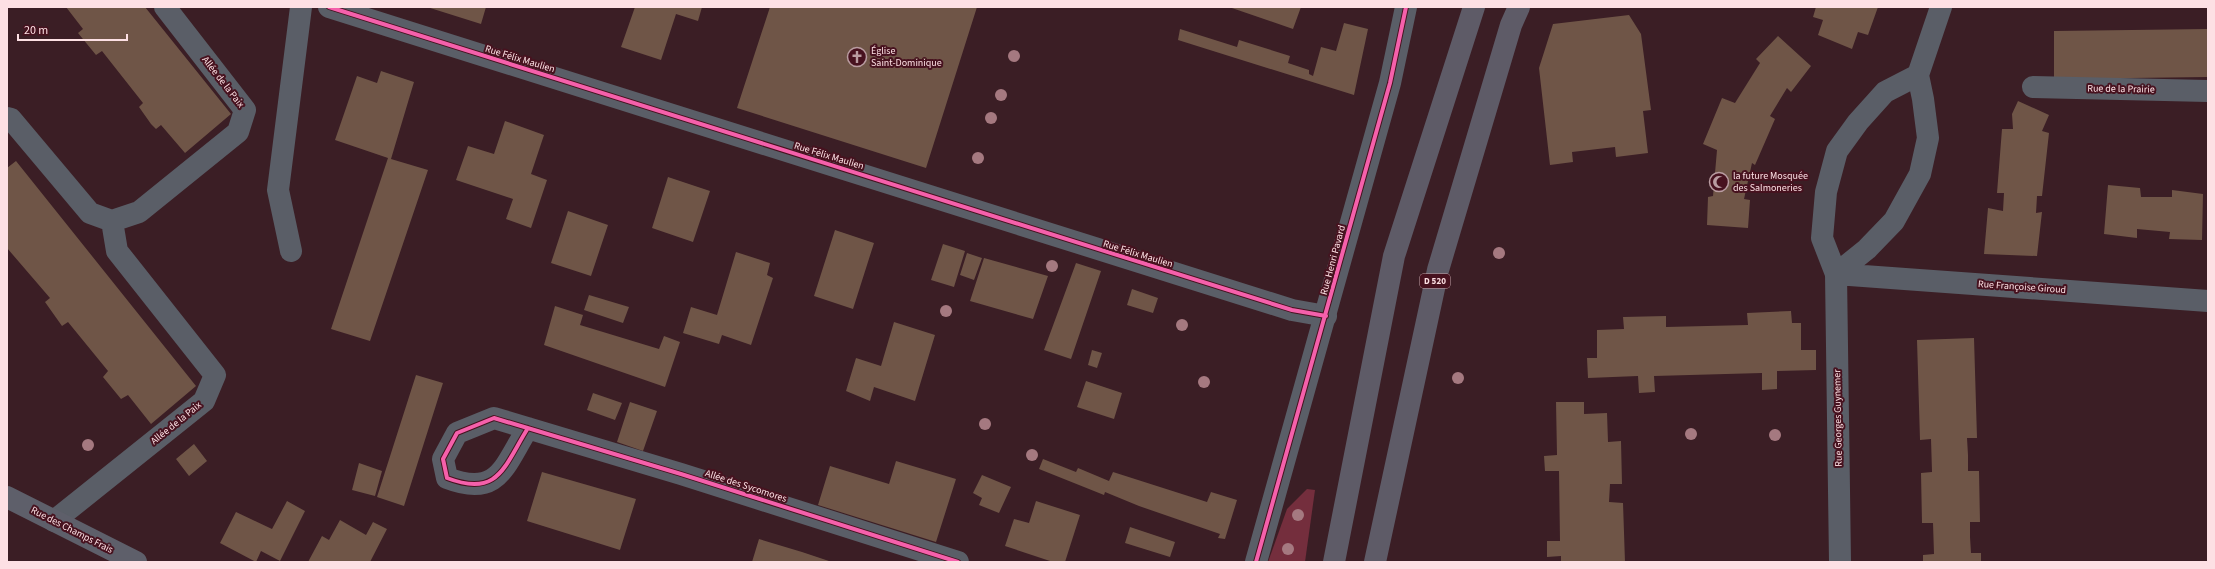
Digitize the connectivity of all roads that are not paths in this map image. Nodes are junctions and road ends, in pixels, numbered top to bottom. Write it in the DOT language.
graph roads {
  1 [pos="165,7"];
  2 [pos="301,7"];
  3 [pos="329,7"];
  4 [pos="1406,7"];
  5 [pos="1474,7"];
  6 [pos="1519,7"];
  7 [pos="1941,7"];
  8 [pos="1918,75"];
  9 [pos="2033,87"];
  10 [pos="2208,92"];
  11 [pos="7,118"];
  12 [pos="112,221"];
  13 [pos="292,251"];
  14 [pos="1836,274"];
  15 [pos="2208,301"];
  16 [pos="1326,316"];
  17 [pos="528,428"];
  18 [pos="7,497"];
  19 [pos="54,521"];
  20 [pos="1376,558"];
  21 [pos="136,562"];
  22 [pos="958,562"];
  23 [pos="1256,562"];
  24 [pos="1334,562"];
  25 [pos="1840,562"];
  1 -- 12 [label="street, Allée de la Paix"];
  2 -- 13 [label="street"];
  3 -- 16 [label="street, Rue Félix Maulien"];
  4 -- 16 [label="street, Rue Henri Pavard"];
  5 -- 24 [label="main road"];
  6 -- 20 [label="main road, D 520"];
  7 -- 8 [label="street"];
  8 -- 14 [label="street"];
  8 -- 14 [label="street"];
  9 -- 10 [label="street, Rue de la Prairie"];
  11 -- 12 [label="street"];
  12 -- 19 [label="street, Allée de la Paix"];
  14 -- 15 [label="street, Rue Françoise Giroud"];
  14 -- 25 [label="street, Rue Georges Guynemer"];
  16 -- 23 [label="street, Rue Henri Pavard"];
  17 -- 22 [label="street, Allée des Sycomores"];
  18 -- 19 [label="main road, Rue des Champs Frais"];
  19 -- 21 [label="main road, Rue des Champs Frais"];
}
